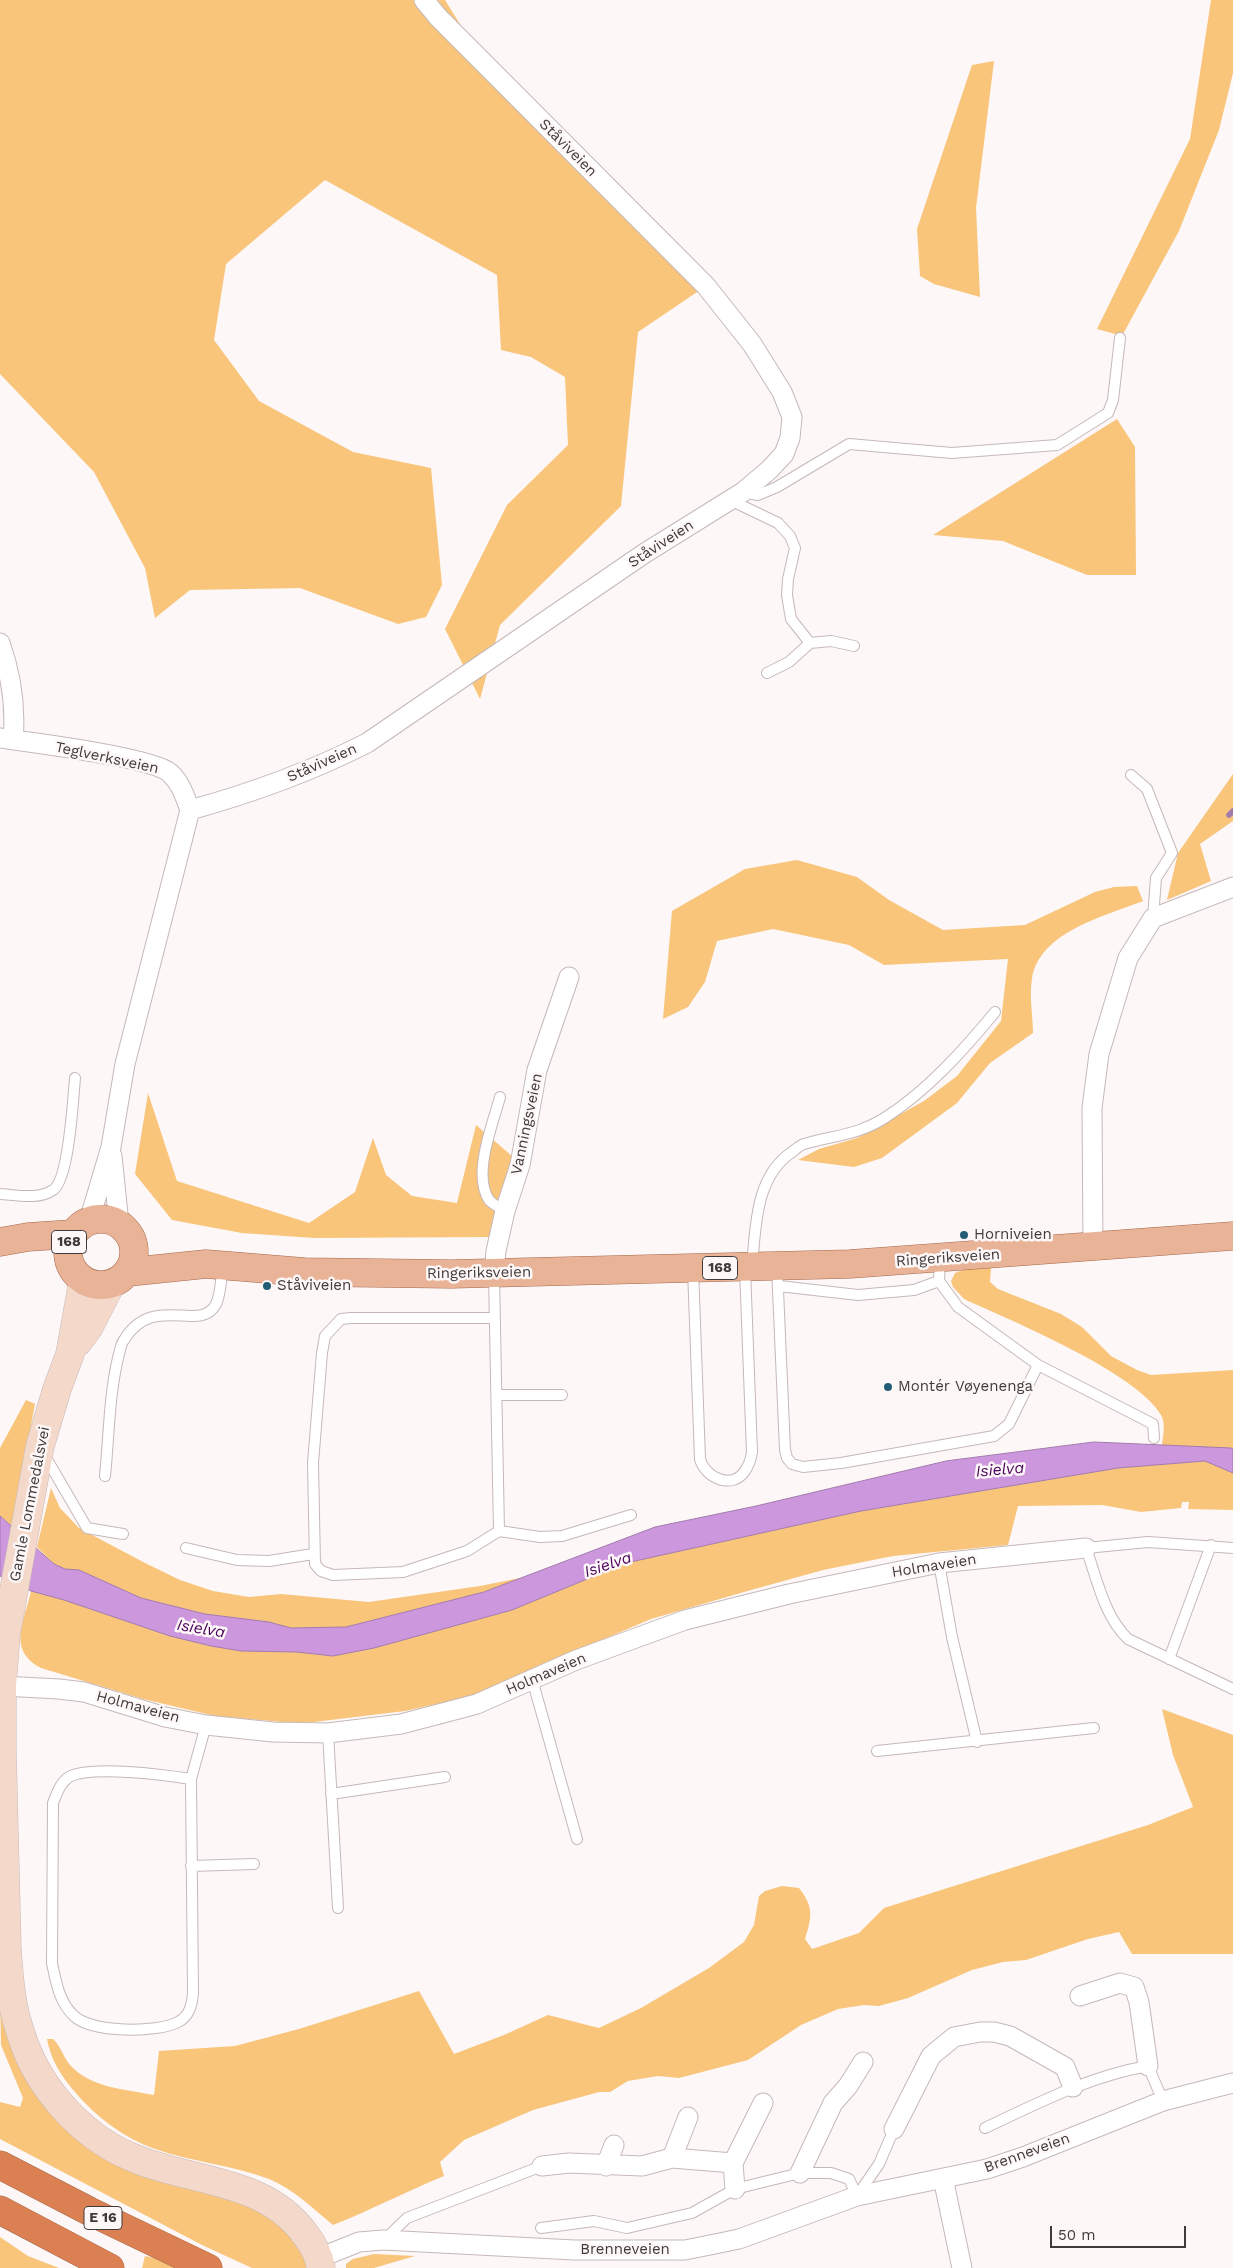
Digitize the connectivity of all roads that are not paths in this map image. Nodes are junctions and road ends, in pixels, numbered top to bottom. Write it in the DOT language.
graph roads {
  1 [pos="424,0"];
  2 [pos="1120,338"];
  3 [pos="737,496"];
  4 [pos="810,643"];
  5 [pos="854,646"];
  6 [pos="1,648"];
  7 [pos="767,673"];
  8 [pos="7,739"];
  9 [pos="1131,775"];
  10 [pos="190,810"];
  11 [pos="1233,886"];
  12 [pos="1153,918"];
  13 [pos="569,977"];
  14 [pos="996,1012"];
  15 [pos="76,1078"];
  16 [pos="500,1097"];
  17 [pos="111,1147"];
  18 [pos="0,1194"];
  19 [pos="506,1210"];
  20 [pos="81,1228"];
  21 [pos="126,1234"];
  22 [pos="1233,1236"];
  23 [pos="0,1242"];
  24 [pos="1093,1247"];
  25 [pos="214,1265"];
  26 [pos="693,1268"];
  27 [pos="940,1270"];
  28 [pos="75,1271"];
  29 [pos="763,1271"];
  30 [pos="494,1273"];
  31 [pos="120,1278"];
  32 [pos="495,1318"];
  33 [pos="70,1354"];
  34 [pos="1038,1366"];
  35 [pos="497,1395"];
  36 [pos="562,1395"];
  37 [pos="1154,1438"];
  38 [pos="40,1446"];
  39 [pos="105,1476"];
  40 [pos="631,1515"];
  41 [pos="499,1531"];
  42 [pos="123,1534"];
  43 [pos="1211,1545"];
  44 [pos="186,1548"];
  45 [pos="1086,1548"];
  46 [pos="1233,1548"];
  47 [pos="313,1554"];
  48 [pos="939,1563"];
  49 [pos="1169,1659"];
  50 [pos="2,1679"];
  51 [pos="532,1679"];
  52 [pos="1233,1689"];
  53 [pos="206,1725"];
  54 [pos="1094,1728"];
  55 [pos="328,1733"];
  56 [pos="977,1742"];
  57 [pos="878,1751"];
  58 [pos="445,1777"];
  59 [pos="191,1779"];
  60 [pos="331,1794"];
  61 [pos="2,1823"];
  62 [pos="577,1839"];
  63 [pos="254,1864"];
  64 [pos="191,1866"];
  65 [pos="338,1908"];
  66 [pos="1080,1996"];
  67 [pos="863,2062"];
  68 [pos="1148,2066"];
  69 [pos="1233,2083"];
  70 [pos="1073,2087"];
  71 [pos="1163,2101"];
  72 [pos="764,2103"];
  73 [pos="688,2117"];
  74 [pos="985,2128"];
  75 [pos="894,2129"];
  76 [pos="614,2145"];
  77 [pos="672,2158"];
  78 [pos="733,2163"];
  79 [pos="0,2165"];
  80 [pos="542,2166"];
  81 [pos="606,2166"];
  82 [pos="800,2173"];
  83 [pos="943,2178"];
  84 [pos="735,2189"];
  85 [pos="857,2196"];
  86 [pos="0,2210"];
  87 [pos="541,2228"];
  88 [pos="383,2240"];
  89 [pos="320,2263"];
  90 [pos="110,2268"];
  91 [pos="208,2268"];
  92 [pos="962,2268"];
  1 -- 3 [label="street, Ståviveien"];
  2 -- 3 [label="lane, Ståviveien"];
  3 -- 4 [label="lane"];
  3 -- 10 [label="street, Ståviveien"];
  4 -- 5 [label="lane"];
  4 -- 7 [label="lane"];
  6 -- 8 [label="street"];
  8 -- 10 [label="street, Teglverksveien"];
  9 -- 12 [label="lane"];
  10 -- 17 [label="street"];
  11 -- 12 [label="street"];
  12 -- 24 [label="street"];
  13 -- 19 [label="street, Vanningsveien"];
  14 -- 29 [label="lane"];
  15 -- 18 [label="lane"];
  16 -- 19 [label="lane"];
  17 -- 20 [label="street"];
  17 -- 21 [label="street"];
  19 -- 30 [label="street, Vanningsveien"];
  20 -- 21 [label="main road, 168"];
  20 -- 23 [label="main road, 168"];
  20 -- 28 [label="main road, 168"];
  21 -- 25 [label="main road, Ringeriksveien / 168"];
  21 -- 31 [label="main road"];
  22 -- 24 [label="main road, Ringeriksveien / 168"];
  23 -- 28 [label="main road, 168"];
  24 -- 27 [label="main road, Ringeriksveien / 168"];
  25 -- 30 [label="main road, Ringeriksveien / 168"];
  25 -- 31 [label="main road, Ringeriksveien / 168"];
  25 -- 39 [label="lane"];
  26 -- 29 [label="main road, Ringeriksveien / 168"];
  26 -- 29 [label="lane"];
  26 -- 30 [label="main road, Ringeriksveien / 168"];
  27 -- 29 [label="main road, Ringeriksveien / 168"];
  27 -- 34 [label="lane"];
  28 -- 31 [label="main road, 168"];
  28 -- 33 [label="street, Gamle Lommedalsvei"];
  29 -- 34 [label="lane"];
  30 -- 32 [label="lane"];
  31 -- 33 [label="street, Gamle Lommedalsvei"];
  32 -- 35 [label="lane"];
  32 -- 47 [label="lane"];
  33 -- 38 [label="street, Gamle Lommedalsvei"];
  34 -- 37 [label="lane"];
  35 -- 36 [label="lane"];
  35 -- 41 [label="lane"];
  38 -- 42 [label="lane"];
  38 -- 50 [label="street, Gamle Lommedalsvei"];
  40 -- 41 [label="lane"];
  41 -- 47 [label="lane"];
  43 -- 45 [label="lane"];
  43 -- 46 [label="lane"];
  43 -- 49 [label="lane"];
  44 -- 47 [label="lane"];
  45 -- 48 [label="street, Holmaveien"];
  45 -- 49 [label="lane"];
  48 -- 51 [label="street, Holmaveien"];
  48 -- 56 [label="lane"];
  49 -- 52 [label="lane"];
  50 -- 53 [label="street, Holmaveien"];
  50 -- 61 [label="street, Gamle Lommedalsvei"];
  51 -- 55 [label="street, Holmaveien"];
  51 -- 62 [label="lane"];
  53 -- 55 [label="street, Holmaveien"];
  53 -- 59 [label="lane"];
  54 -- 56 [label="lane"];
  55 -- 60 [label="lane"];
  56 -- 57 [label="lane"];
  58 -- 60 [label="lane"];
  59 -- 64 [label="lane"];
  59 -- 64 [label="lane"];
  60 -- 65 [label="lane"];
  61 -- 89 [label="street, Gamle Lommedalsvei"];
  63 -- 64 [label="lane"];
  66 -- 68 [label="street"];
  67 -- 82 [label="street"];
  68 -- 70 [label="lane"];
  68 -- 71 [label="lane"];
  69 -- 71 [label="street, Brenneveien"];
  70 -- 74 [label="lane"];
  70 -- 75 [label="street"];
  71 -- 83 [label="street, Brenneveien"];
  72 -- 78 [label="street"];
  73 -- 77 [label="street"];
  75 -- 85 [label="lane"];
  76 -- 81 [label="street"];
  77 -- 78 [label="street"];
  77 -- 81 [label="street"];
  78 -- 84 [label="street"];
  79 -- 91 [label="highway, E 16"];
  80 -- 81 [label="street"];
  80 -- 88 [label="lane"];
  82 -- 84 [label="lane"];
  82 -- 85 [label="lane"];
  83 -- 85 [label="street, Brenneveien"];
  83 -- 92 [label="street"];
  84 -- 87 [label="lane"];
  85 -- 88 [label="street, Brenneveien"];
  86 -- 90 [label="highway"];
  88 -- 89 [label="street, Brenneveien"];
}
